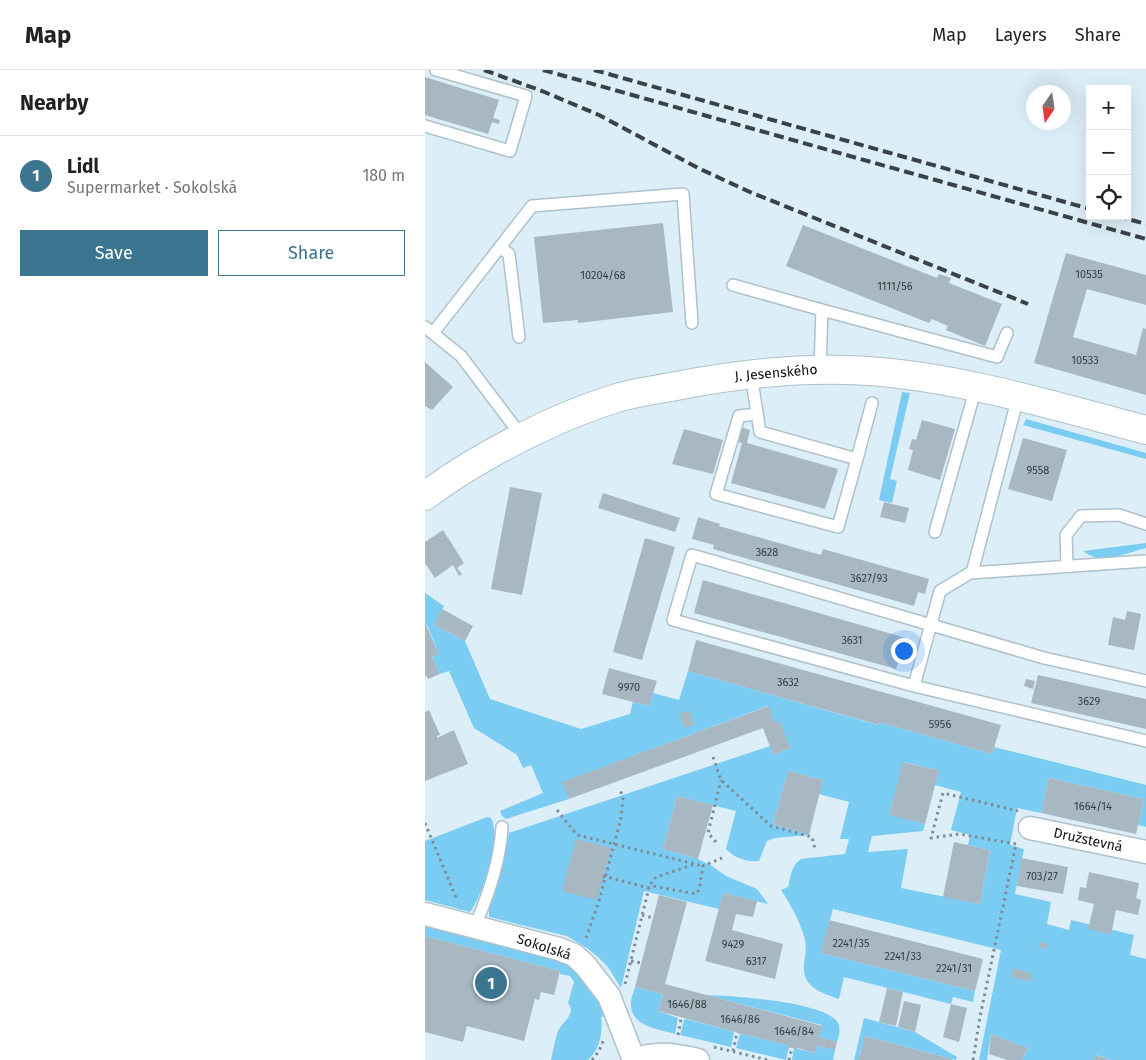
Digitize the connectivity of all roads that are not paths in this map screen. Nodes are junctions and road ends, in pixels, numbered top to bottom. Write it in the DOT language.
graph roads {
  1 [pos="436,70"];
  2 [pos="425,126"];
  3 [pos="500,247"];
  4 [pos="733,285"];
  5 [pos="822,310"];
  6 [pos="692,323"];
  7 [pos="429,330"];
  8 [pos="1007,333"];
  9 [pos="519,337"];
  10 [pos="820,369"];
  11 [pos="751,374"];
  12 [pos="976,387"];
  13 [pos="1018,398"];
  14 [pos="872,403"];
  15 [pos="757,414"];
  16 [pos="1146,430"];
  17 [pos="523,438"];
  18 [pos="857,459"];
  19 [pos="425,496"];
  20 [pos="1146,524"];
  21 [pos="935,532"];
  22 [pos="1146,561"];
  23 [pos="1067,566"];
  24 [pos="972,573"];
  25 [pos="931,625"];
  26 [pos="1146,681"];
  27 [pos="914,686"];
  28 [pos="1146,741"];
  29 [pos="502,827"];
  30 [pos="1029,828"];
  31 [pos="1146,852"];
  32 [pos="425,914"];
  33 [pos="475,926"];
  34 [pos="634,1060"];
  35 [pos="698,1060"];
  1 -- 2 [label="lane"];
  3 -- 6 [label="lane"];
  3 -- 7 [label="lane"];
  3 -- 9 [label="lane"];
  4 -- 5 [label="lane"];
  5 -- 8 [label="lane"];
  5 -- 10 [label="lane"];
  7 -- 17 [label="lane"];
  10 -- 11 [label="street, J. Jesenského"];
  10 -- 12 [label="street, J. Jesenského"];
  11 -- 15 [label="lane"];
  11 -- 17 [label="street, J. Jesenského"];
  12 -- 13 [label="street, J. Jesenského"];
  12 -- 21 [label="lane"];
  13 -- 16 [label="street, J. Jesenského"];
  13 -- 24 [label="lane"];
  14 -- 18 [label="lane"];
  15 -- 18 [label="lane"];
  15 -- 18 [label="lane"];
  17 -- 19 [label="street, J. Jesenského"];
  20 -- 23 [label="lane"];
  22 -- 23 [label="lane"];
  23 -- 24 [label="lane"];
  24 -- 25 [label="lane"];
  25 -- 26 [label="lane"];
  25 -- 27 [label="lane"];
  25 -- 27 [label="lane"];
  27 -- 28 [label="lane"];
  29 -- 33 [label="lane"];
  30 -- 31 [label="street, Družstevná"];
  32 -- 33 [label="street, Sokolská"];
  33 -- 34 [label="street, Sokolská"];
  34 -- 35 [label="street, Sokolská"];
}
